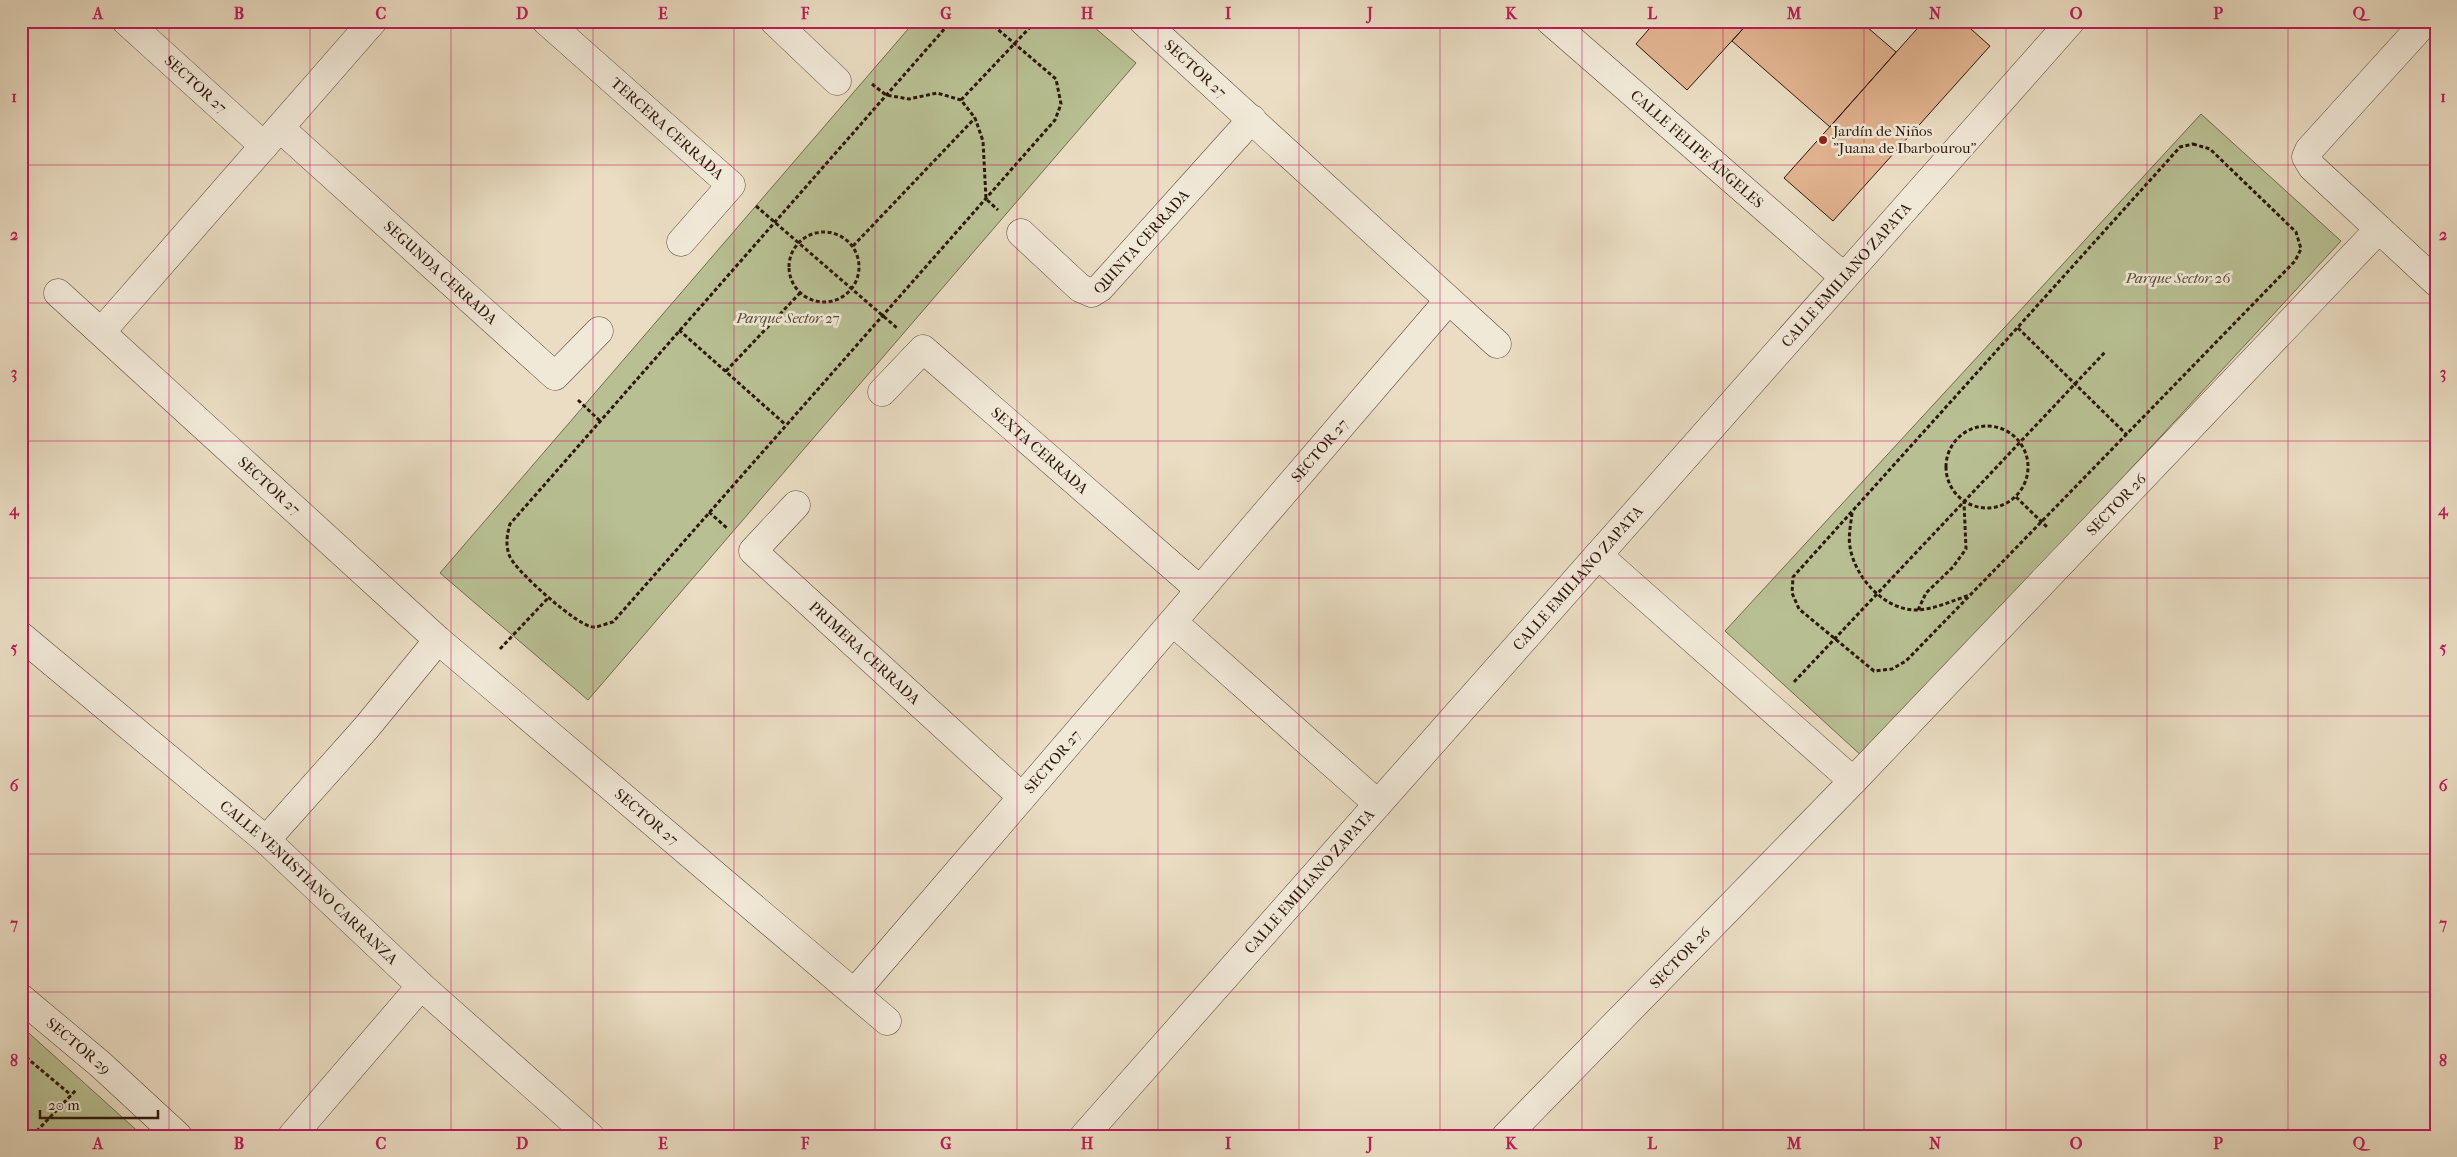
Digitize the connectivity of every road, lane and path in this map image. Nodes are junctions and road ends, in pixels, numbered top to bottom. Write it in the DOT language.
graph roads {
  1 [pos="126,21"];
  2 [pos="373,21"];
  3 [pos="546,21"];
  4 [pos="774,21"];
  5 [pos="954,21"];
  6 [pos="988,21"];
  7 [pos="1036,21"];
  8 [pos="1142,21"];
  9 [pos="1550,21"];
  10 [pos="2071,21"];
  11 [pos="2426,21"];
  12 [pos="1014,44"];
  13 [pos="837,81"];
  14 [pos="886,94"];
  15 [pos="961,100"];
  16 [pos="975,118"];
  17 [pos="1252,119"];
  18 [pos="272,137"];
  19 [pos="731,184"];
  20 [pos="986,199"];
  21 [pos="774,222"];
  22 [pos="2379,229"];
  23 [pos="1021,234"];
  24 [pos="681,242"];
  25 [pos="799,242"];
  26 [pos="853,246"];
  27 [pos="1844,276"];
  28 [pos="2436,282"];
  29 [pos="852,288"];
  30 [pos="58,293"];
  31 [pos="800,293"];
  32 [pos="1448,301"];
  33 [pos="883,315"];
  34 [pos="2018,328"];
  35 [pos="680,330"];
  36 [pos="102,331"];
  37 [pos="599,331"];
  38 [pos="1497,344"];
  39 [pos="922,349"];
  40 [pos="2106,351"];
  41 [pos="726,371"];
  42 [pos="2075,384"];
  43 [pos="882,392"];
  44 [pos="786,425"];
  45 [pos="2127,435"];
  46 [pos="2019,442"];
  47 [pos="2016,497"];
  48 [pos="1964,501"];
  49 [pos="796,505"];
  50 [pos="1852,512"];
  51 [pos="2042,522"];
  52 [pos="2072,552"];
  53 [pos="1598,555"];
  54 [pos="1200,590"];
  55 [pos="1876,594"];
  56 [pos="1970,595"];
  57 [pos="549,596"];
  58 [pos="1918,610"];
  59 [pos="1173,622"];
  60 [pos="21,636"];
  61 [pos="1835,638"];
  62 [pos="438,640"];
  63 [pos="477,672"];
  64 [pos="1770,707"];
  65 [pos="1854,781"];
  66 [pos="1022,797"];
  67 [pos="1378,804"];
  68 [pos="266,840"];
  69 [pos="421,986"];
  70 [pos="854,993"];
  71 [pos="21,998"];
  72 [pos="887,1021"];
  73 [pos="21,1053"];
  74 [pos="100,1064"];
  75 [pos="71,1095"];
  76 [pos="32,1136"];
  77 [pos="178,1136"];
  78 [pos="292,1136"];
  79 [pos="590,1136"];
  80 [pos="1084,1136"];
  81 [pos="1506,1136"];
  1 -- 18 [label="street, SECTOR 27"];
  2 -- 18 [label="street"];
  3 -- 19 [label="street, TERCERA CERRADA"];
  4 -- 13 [label="street"];
  5 -- 14 [label="path"];
  6 -- 12 [label="path"];
  7 -- 12 [label="path"];
  8 -- 17 [label="street, SECTOR 27"];
  9 -- 27 [label="street, CALLE FELIPE ÁNGELES"];
  10 -- 27 [label="street, CALLE EMILIANO ZAPATA"];
  11 -- 22 [label="street"];
  12 -- 15 [label="path"];
  12 -- 20 [label="path"];
  13 -- 14 [label="path"];
  14 -- 15 [label="path"];
  14 -- 21 [label="path"];
  15 -- 16 [label="path"];
  16 -- 20 [label="path"];
  16 -- 26 [label="path"];
  17 -- 23 [label="street, QUINTA CERRADA"];
  17 -- 32 [label="street, SECTOR 27"];
  18 -- 36 [label="street"];
  18 -- 37 [label="street, SEGUNDA CERRADA"];
  19 -- 21 [label="path"];
  19 -- 24 [label="street, TERCERA CERRADA"];
  20 -- 23 [label="path"];
  20 -- 33 [label="path"];
  21 -- 25 [label="path"];
  21 -- 35 [label="path"];
  22 -- 28 [label="street"];
  22 -- 52 [label="street, SECTOR 26"];
  25 -- 26 [label="path"];
  25 -- 29 [label="path"];
  25 -- 31 [label="path"];
  26 -- 29 [label="path"];
  27 -- 53 [label="street, CALLE EMILIANO ZAPATA"];
  29 -- 31 [label="path"];
  29 -- 33 [label="path"];
  30 -- 36 [label="street, SECTOR 27"];
  31 -- 41 [label="path"];
  32 -- 38 [label="street, SECTOR 27"];
  32 -- 54 [label="street, SECTOR 27"];
  33 -- 39 [label="path"];
  33 -- 44 [label="path"];
  34 -- 42 [label="path"];
  34 -- 45 [label="path"];
  34 -- 50 [label="path"];
  35 -- 41 [label="path"];
  35 -- 57 [label="path"];
  36 -- 62 [label="street, SECTOR 27"];
  39 -- 43 [label="street"];
  39 -- 54 [label="street, SEXTA CERRADA"];
  40 -- 42 [label="path"];
  41 -- 44 [label="path"];
  42 -- 45 [label="path"];
  42 -- 46 [label="path"];
  44 -- 57 [label="path"];
  45 -- 51 [label="path"];
  46 -- 47 [label="path"];
  46 -- 48 [label="path"];
  46 -- 48 [label="path"];
  47 -- 48 [label="path"];
  47 -- 51 [label="path"];
  48 -- 55 [label="path"];
  48 -- 58 [label="path"];
  49 -- 66 [label="street, PRIMERA CERRADA"];
  50 -- 55 [label="path"];
  50 -- 61 [label="path"];
  51 -- 52 [label="path"];
  51 -- 56 [label="path"];
  52 -- 65 [label="street, SECTOR 26"];
  53 -- 64 [label="street"];
  53 -- 67 [label="street, CALLE EMILIANO ZAPATA"];
  54 -- 59 [label="street, SECTOR 27"];
  55 -- 58 [label="path"];
  55 -- 61 [label="path"];
  56 -- 58 [label="path"];
  56 -- 61 [label="path"];
  57 -- 63 [label="path"];
  59 -- 66 [label="street, SECTOR 27"];
  59 -- 67 [label="street"];
  60 -- 68 [label="street, CALLE VENUSTIANO CARRANZA"];
  61 -- 64 [label="path"];
  62 -- 63 [label="street, SECTOR 27"];
  62 -- 68 [label="street"];
  63 -- 70 [label="street, SECTOR 27"];
  64 -- 65 [label="street"];
  65 -- 81 [label="street, SECTOR 26"];
  66 -- 70 [label="street, SECTOR 27"];
  67 -- 80 [label="street, CALLE EMILIANO ZAPATA"];
  68 -- 69 [label="street, CALLE VENUSTIANO CARRANZA"];
  69 -- 78 [label="street"];
  69 -- 79 [label="street, CALLE VENUSTIANO CARRANZA"];
  70 -- 72 [label="street, SECTOR 27"];
  71 -- 74 [label="street, SECTOR 29"];
  73 -- 75 [label="path"];
  74 -- 75 [label="path"];
  74 -- 77 [label="street, SECTOR 29"];
  75 -- 76 [label="path"];
}
